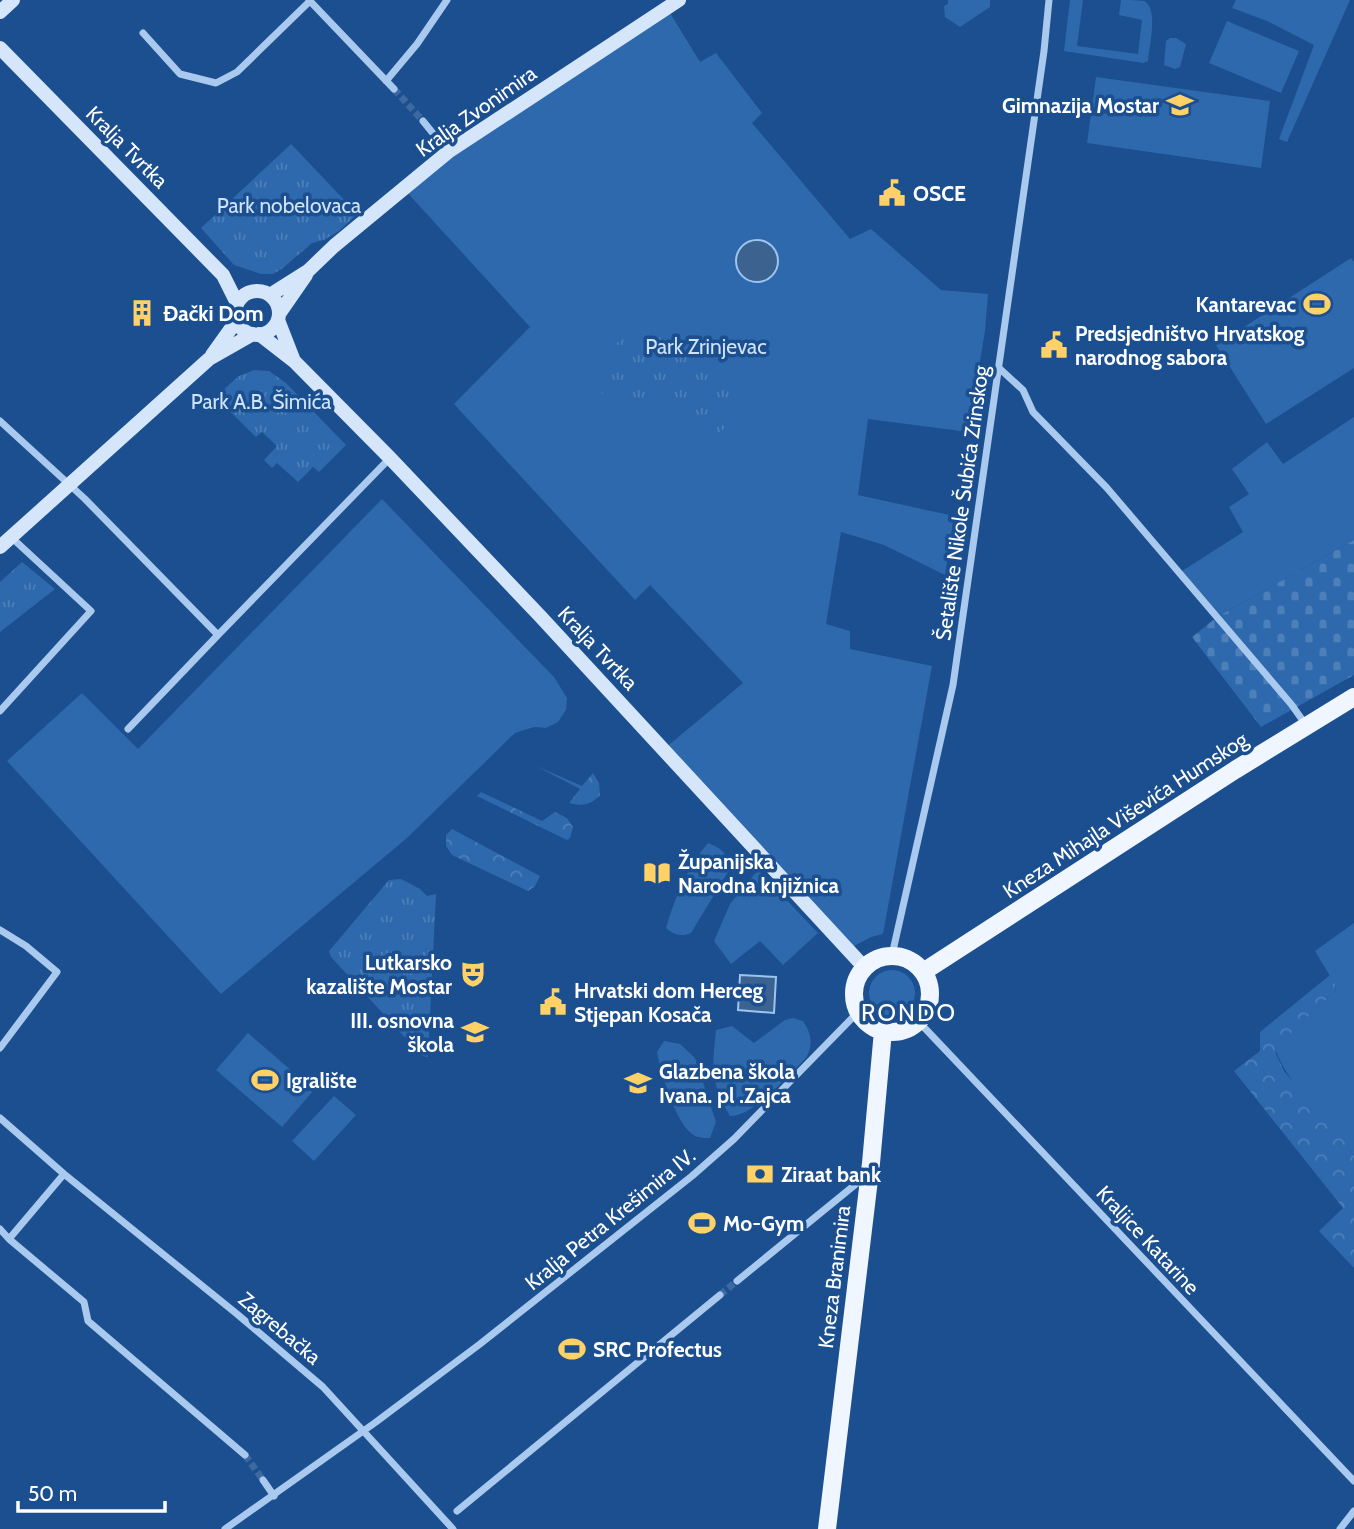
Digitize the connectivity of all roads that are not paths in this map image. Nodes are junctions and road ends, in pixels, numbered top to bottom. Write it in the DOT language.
graph roads {
  1 [pos="13,0"];
  2 [pos="310,0"];
  3 [pos="447,0"];
  4 [pos="679,0"];
  5 [pos="1049,0"];
  6 [pos="0,12"];
  7 [pos="143,33"];
  8 [pos="0,48"];
  9 [pos="386,81"];
  10 [pos="394,89"];
  11 [pos="423,121"];
  12 [pos="449,152"];
  13 [pos="308,271"];
  14 [pos="223,275"];
  15 [pos="263,293"];
  16 [pos="237,303"];
  17 [pos="279,317"];
  18 [pos="237,320"];
  19 [pos="256,334"];
  20 [pos="209,359"];
  21 [pos="295,362"];
  22 [pos="999,368"];
  23 [pos="0,421"];
  24 [pos="390,458"];
  25 [pos="70,485"];
  26 [pos="6,542"];
  27 [pos="218,635"];
  28 [pos="1354,698"];
  29 [pos="0,711"];
  30 [pos="1306,726"];
  31 [pos="128,729"];
  32 [pos="0,930"];
  33 [pos="892,956"];
  34 [pos="864,967"];
  35 [pos="923,972"];
  36 [pos="858,1012"];
  37 [pos="918,1021"];
  38 [pos="883,1031"];
  39 [pos="0,1048"];
  40 [pos="0,1118"];
  41 [pos="869,1172"];
  42 [pos="65,1174"];
  43 [pos="0,1229"];
  44 [pos="9,1239"];
  45 [pos="737,1281"];
  46 [pos="720,1295"];
  47 [pos="363,1430"];
  48 [pos="245,1455"];
  49 [pos="263,1480"];
  50 [pos="1354,1481"];
  51 [pos="274,1496"];
  52 [pos="457,1511"];
  53 [pos="1354,1511"];
  54 [pos="225,1529"];
  55 [pos="453,1529"];
  56 [pos="827,1529"];
  57 [pos="1340,1529"];
  1 -- 6 [label="main road"];
  2 -- 7 [label="street"];
  2 -- 9 [label="street"];
  3 -- 9 [label="street"];
  4 -- 12 [label="main road, Kralja Zvonimira"];
  5 -- 22 [label="street, Šetalište Nikole Šubića Zrinskog"];
  8 -- 14 [label="main road, Kralja Tvrtka"];
  9 -- 10 [label="street"];
  11 -- 12 [label="street"];
  12 -- 13 [label="main road, Kralja Zvonimira"];
  13 -- 15 [label="main road, Kralja Zvonimira"];
  13 -- 17 [label="main road, Kralja Zvonimira"];
  14 -- 15 [label="main road, Kralja Tvrtka"];
  14 -- 16 [label="main road, Kralja Tvrtka"];
  15 -- 16 [label="main road"];
  15 -- 17 [label="main road"];
  16 -- 18 [label="main road"];
  17 -- 19 [label="main road"];
  17 -- 21 [label="main road, Kralja Tvrtka"];
  18 -- 19 [label="main road"];
  18 -- 20 [label="main road"];
  19 -- 20 [label="main road"];
  19 -- 21 [label="main road, Kralja Tvrtka"];
  20 -- 25 [label="main road"];
  21 -- 24 [label="main road, Kralja Tvrtka"];
  22 -- 30 [label="street"];
  22 -- 33 [label="street, Šetalište Nikole Šubića Zrinskog"];
  23 -- 25 [label="street"];
  24 -- 27 [label="street"];
  24 -- 34 [label="main road, Kralja Tvrtka"];
  25 -- 26 [label="main road"];
  25 -- 27 [label="street"];
  26 -- 29 [label="street"];
  27 -- 31 [label="street"];
  28 -- 30 [label="main road, Kneza Mihajla Viševića Humskog"];
  30 -- 35 [label="main road, Kneza Mihajla Viševića Humskog"];
  32 -- 39 [label="street"];
  33 -- 34 [label="main road"];
  33 -- 35 [label="main road"];
  34 -- 36 [label="main road"];
  35 -- 37 [label="main road"];
  36 -- 38 [label="main road"];
  36 -- 47 [label="street, Kralja Petra Krešimira IV."];
  37 -- 38 [label="main road"];
  37 -- 50 [label="street, Kraljice Katarine"];
  38 -- 41 [label="main road, Kneza Branimira"];
  40 -- 42 [label="street, Zagrebačka"];
  41 -- 45 [label="street"];
  41 -- 56 [label="main road, Kneza Branimira"];
  42 -- 44 [label="street"];
  42 -- 47 [label="street, Zagrebačka"];
  43 -- 44 [label="street"];
  44 -- 48 [label="street"];
  46 -- 52 [label="street"];
  47 -- 51 [label="street, Kralja Petra Krešimira IV."];
  47 -- 55 [label="street, Zagrebačka"];
  49 -- 51 [label="street"];
  51 -- 54 [label="street, Kralja Petra Krešimira IV."];
  53 -- 57 [label="street"];
}
